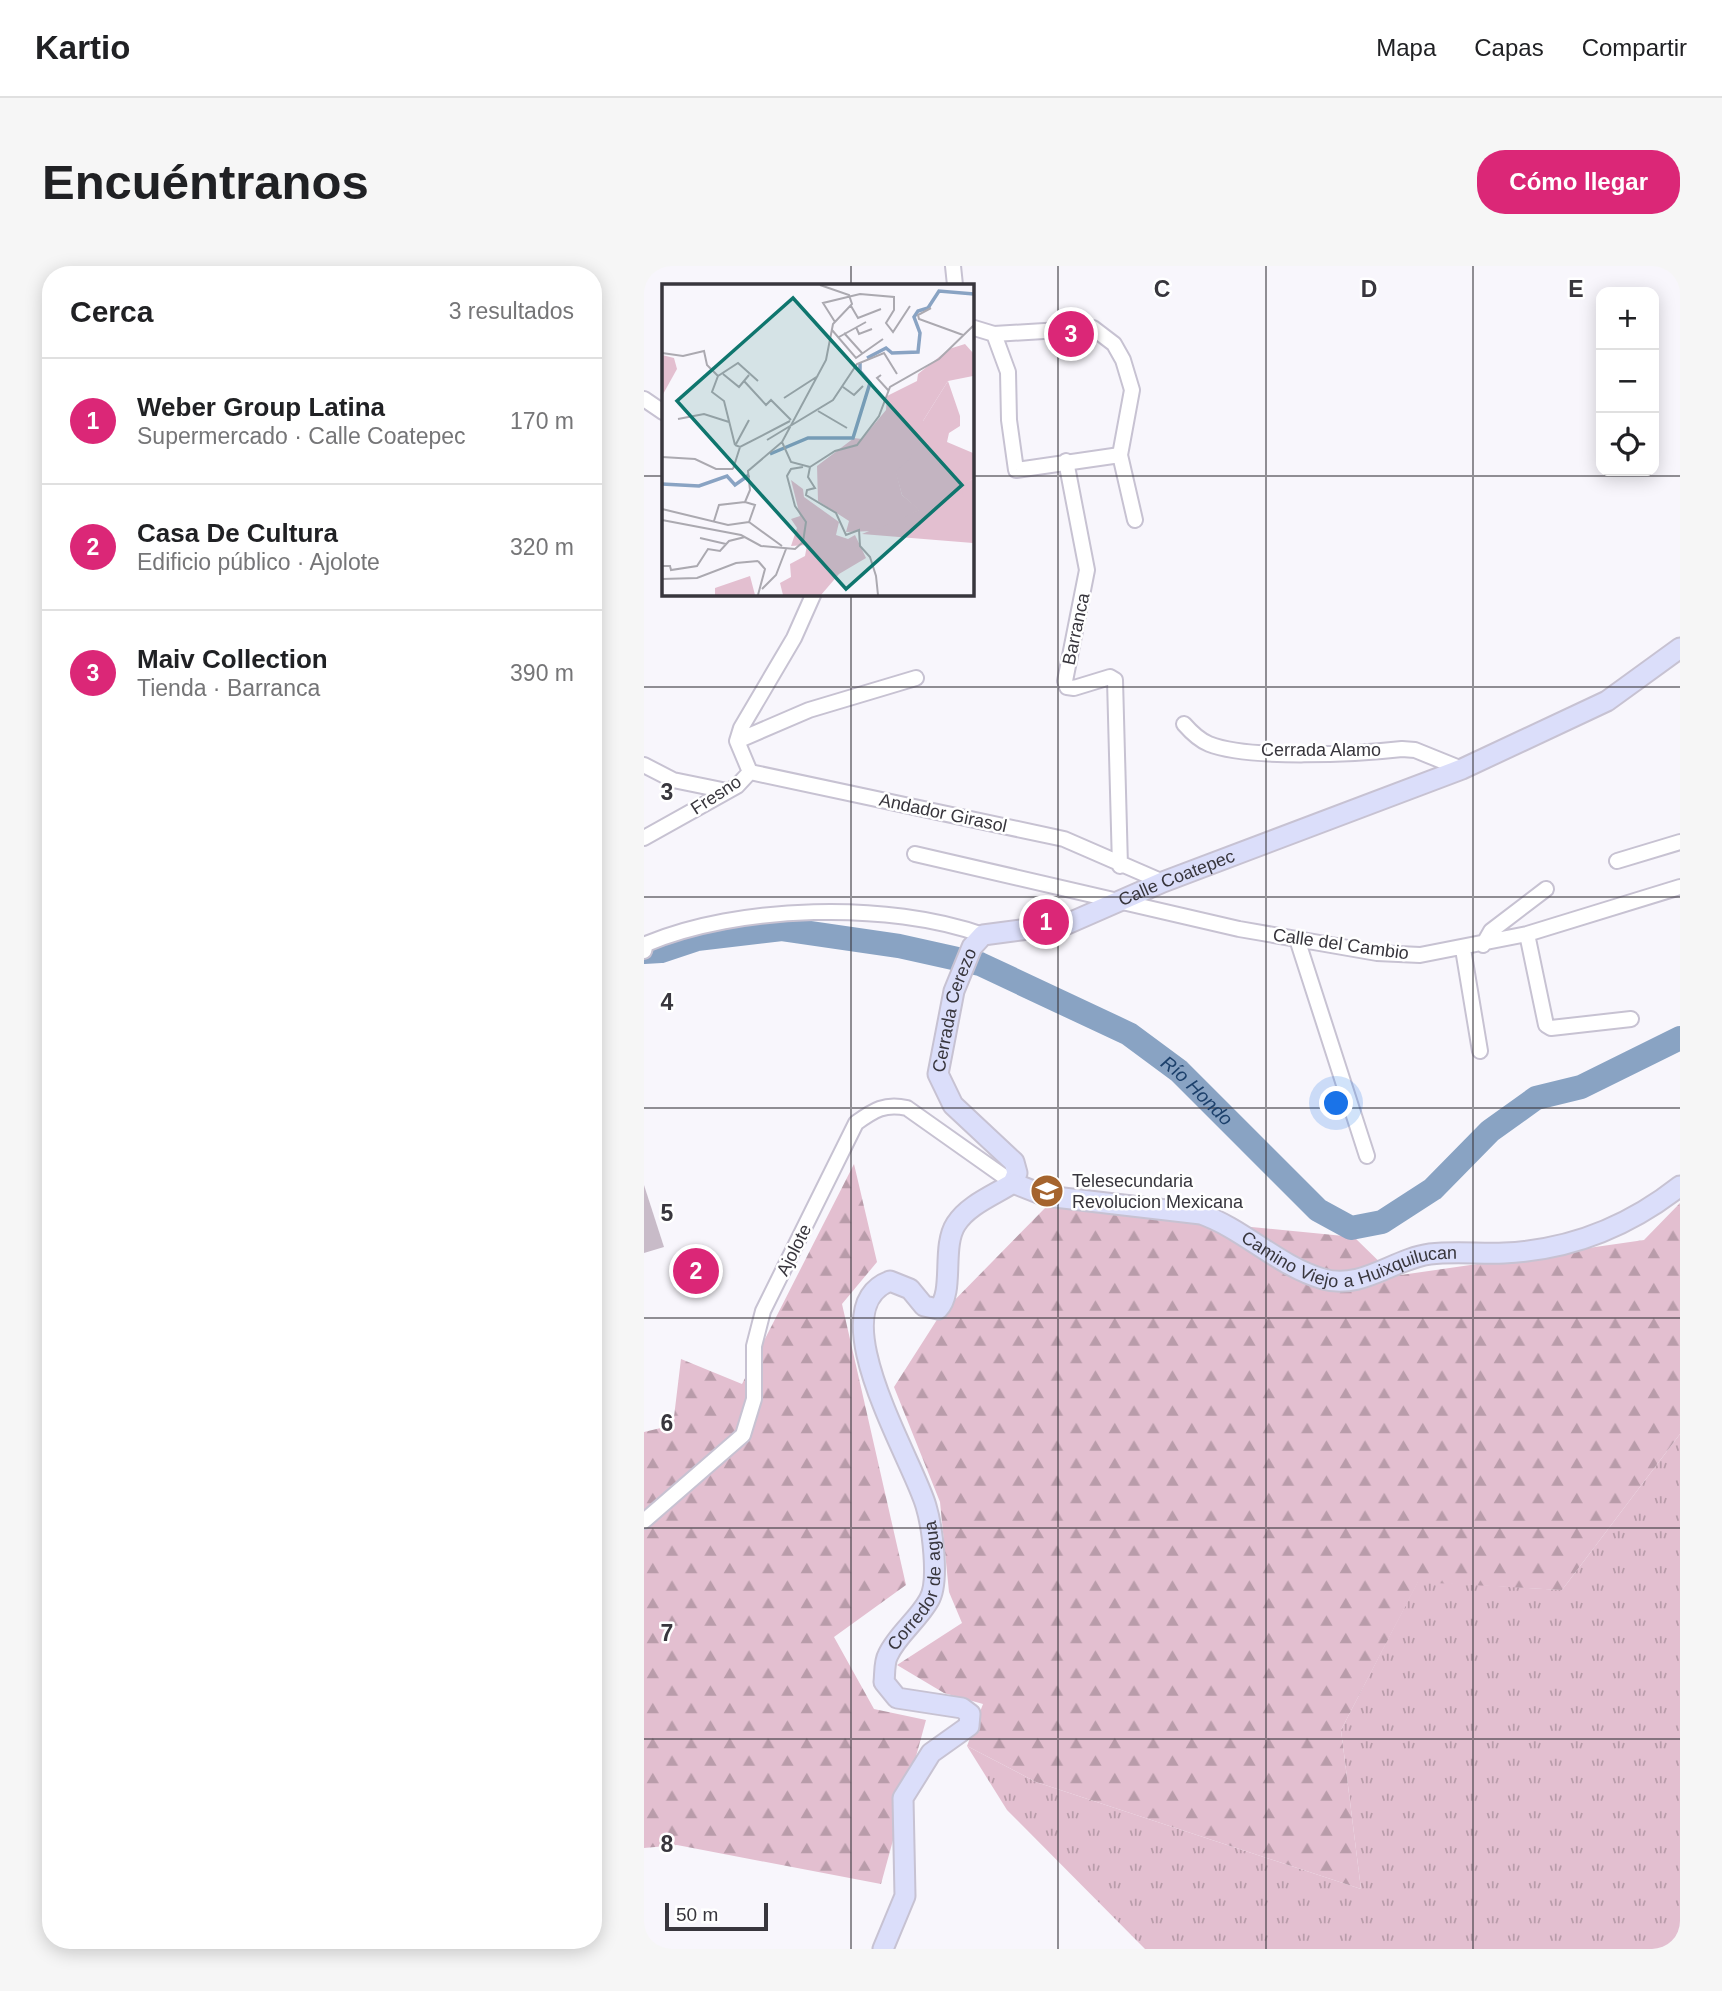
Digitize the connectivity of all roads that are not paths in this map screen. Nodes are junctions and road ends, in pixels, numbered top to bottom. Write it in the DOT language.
graph roads {
  1 [pos="953,266"];
  2 [pos="955,284"];
  3 [pos="973,328"];
  4 [pos="994,334"];
  5 [pos="644,400"];
  6 [pos="662,411"];
  7 [pos="1120,455"];
  8 [pos="1066,461"];
  9 [pos="1135,520"];
  10 [pos="811,595"];
  11 [pos="1680,649"];
  12 [pos="916,678"];
  13 [pos="1184,724"];
  14 [pos="737,741"];
  15 [pos="644,765"];
  16 [pos="1462,769"];
  17 [pos="750,772"];
  18 [pos="727,792"];
  19 [pos="644,838"];
  20 [pos="1680,842"];
  21 [pos="915,854"];
  22 [pos="1617,861"];
  23 [pos="1120,866"];
  24 [pos="1163,882"];
  25 [pos="1680,887"];
  26 [pos="1546,889"];
  27 [pos="1122,901"];
  28 [pos="1527,934"];
  29 [pos="1297,939"];
  30 [pos="645,944"];
  31 [pos="1483,945"];
  32 [pos="973,949"];
  33 [pos="1462,949"];
  34 [pos="1631,1018"];
  35 [pos="1480,1051"];
  36 [pos="1367,1156"];
  37 [pos="1013,1183"];
  38 [pos="1680,1186"];
  39 [pos="644,1521"];
  40 [pos="883,1949"];
  1 -- 2 [label="street"];
  3 -- 4 [label="street"];
  4 -- 7 [label="street"];
  4 -- 8 [label="street"];
  5 -- 6 [label="street"];
  7 -- 8 [label="street"];
  7 -- 9 [label="street"];
  8 -- 23 [label="street, Barranca"];
  10 -- 14 [label="street"];
  11 -- 16 [label="main road, Calle Coatepec"];
  12 -- 14 [label="street"];
  13 -- 16 [label="street, Cerrada Alamo"];
  14 -- 17 [label="street"];
  15 -- 18 [label="street"];
  16 -- 24 [label="main road, Calle Coatepec"];
  17 -- 18 [label="street, Fresno"];
  17 -- 23 [label="street, Andador Girasol"];
  18 -- 19 [label="street, Fresno"];
  20 -- 22 [label="street"];
  21 -- 27 [label="street, Calle del Cambio"];
  23 -- 24 [label="street, Andador Girasol"];
  24 -- 27 [label="main road, Calle Coatepec"];
  25 -- 28 [label="street, Calle del Cambio"];
  26 -- 31 [label="street"];
  27 -- 29 [label="street, Calle del Cambio"];
  27 -- 32 [label="main road, Calle Coatepec"];
  28 -- 31 [label="street, Calle del Cambio"];
  28 -- 34 [label="street"];
  29 -- 33 [label="street, Calle del Cambio"];
  29 -- 36 [label="street"];
  30 -- 32 [label="street, Calle Coatepec"];
  31 -- 33 [label="street, Calle del Cambio"];
  32 -- 37 [label="main road, Cerrada Cerezo"];
  33 -- 35 [label="street"];
  37 -- 38 [label="main road, Camino Viejo a Huixquilucan"];
  37 -- 39 [label="street, Ajolote"];
  37 -- 40 [label="main road, Corredor de agua"];
}
